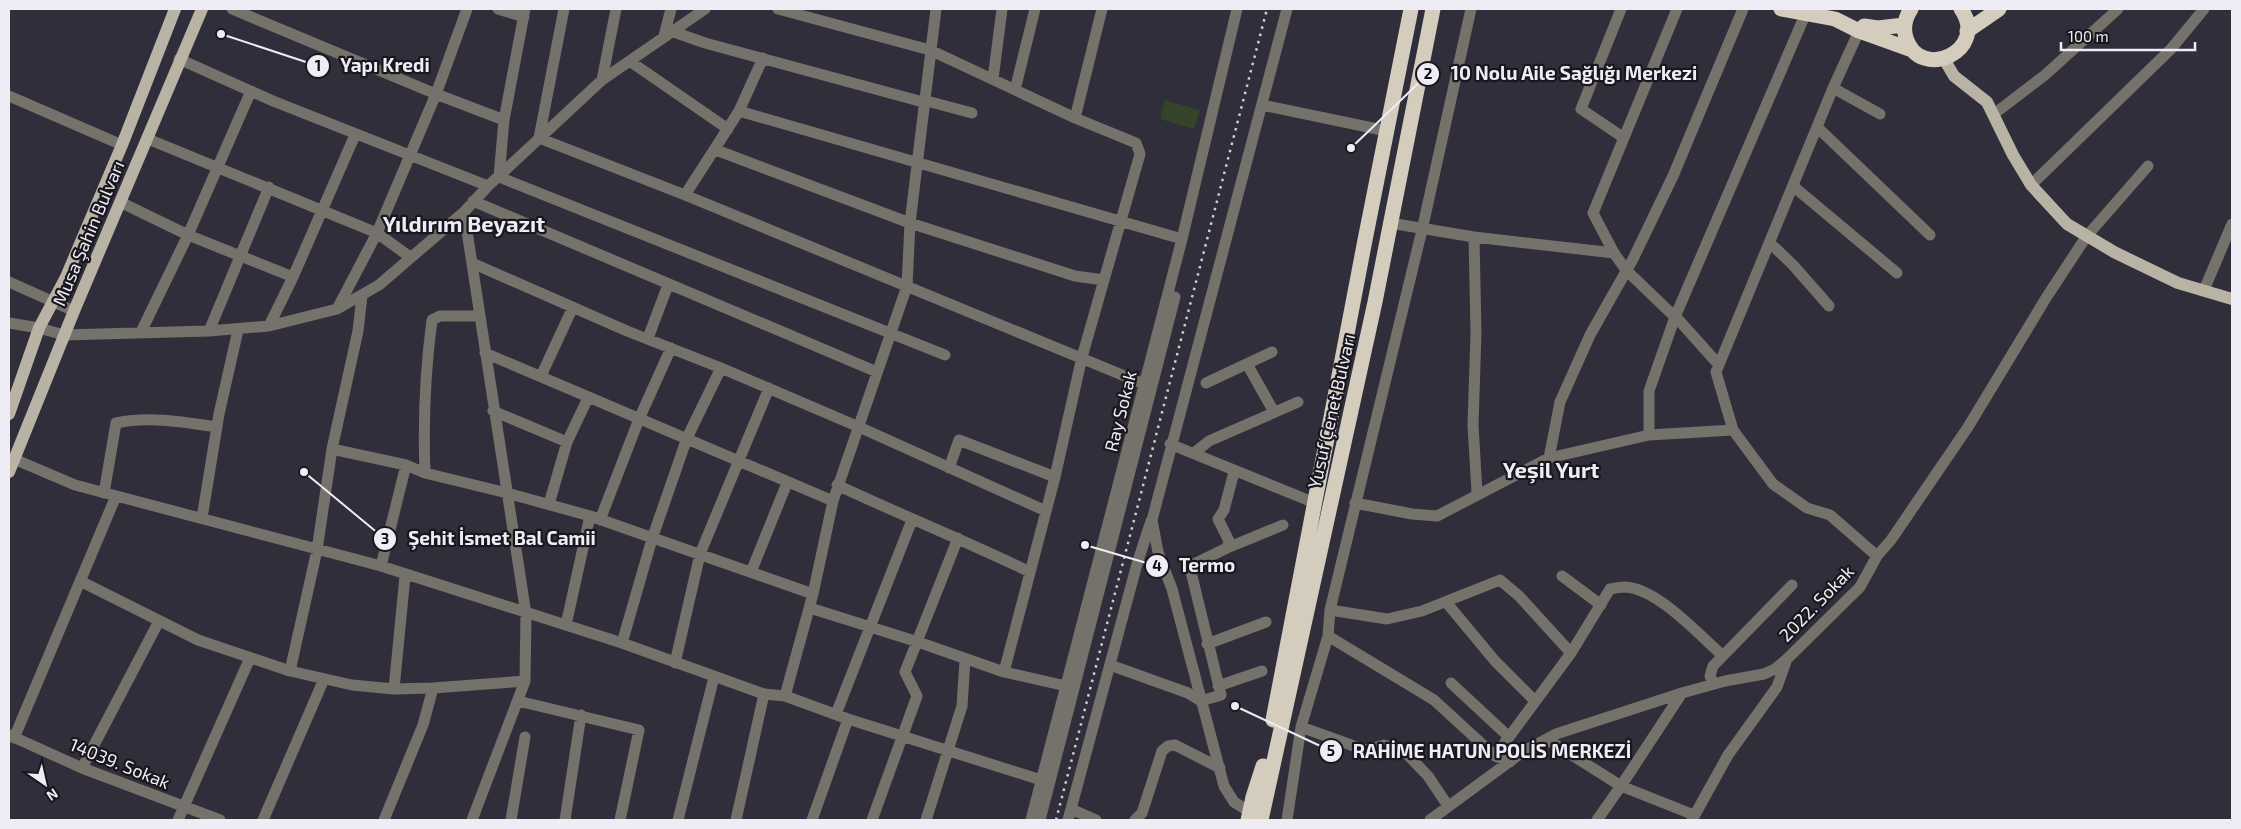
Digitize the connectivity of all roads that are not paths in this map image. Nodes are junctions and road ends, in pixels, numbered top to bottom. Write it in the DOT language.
graph roads {
  1 [pos="167,9"];
  2 [pos="175,9"];
  3 [pos="202,9"];
  4 [pos="232,9"];
  5 [pos="467,9"];
  6 [pos="498,9"];
  7 [pos="564,9"];
  8 [pos="616,9"];
  9 [pos="671,9"];
  10 [pos="705,9"];
  11 [pos="778,9"];
  12 [pos="936,9"];
  13 [pos="1002,9"];
  14 [pos="1035,9"];
  15 [pos="1102,9"];
  16 [pos="1237,9"];
  17 [pos="1244,9"];
  18 [pos="1286,9"];
  19 [pos="1411,9"];
  20 [pos="1433,9"];
  21 [pos="1471,9"];
  22 [pos="1621,9"];
  23 [pos="1677,9"];
  24 [pos="1743,9"];
  25 [pos="1781,9"];
  26 [pos="1911,9"];
  27 [pos="1961,9"];
  28 [pos="1999,9"];
  29 [pos="2118,9"];
  30 [pos="2204,9"];
  31 [pos="526,12"];
  32 [pos="1831,12"];
  33 [pos="1805,15"];
  34 [pos="1904,24"];
  35 [pos="1968,31"];
  36 [pos="1860,32"];
  37 [pos="667,34"];
  38 [pos="930,50"];
  39 [pos="1912,50"];
  40 [pos="763,58"];
  41 [pos="1944,59"];
  42 [pos="180,60"];
  43 [pos="631,62"];
  44 [pos="602,80"];
  45 [pos="993,80"];
  46 [pos="1833,88"];
  47 [pos="1015,90"];
  48 [pos="251,91"];
  49 [pos="436,94"];
  50 [pos="9,96"];
  51 [pos="923,101"];
  52 [pos="1262,104"];
  53 [pos="739,112"];
  54 [pos="972,113"];
  55 [pos="1880,114"];
  56 [pos="1994,114"];
  57 [pos="1075,118"];
  58 [pos="504,120"];
  59 [pos="1817,128"];
  60 [pos="728,129"];
  61 [pos="1387,131"];
  62 [pos="356,135"];
  63 [pos="539,138"];
  64 [pos="1624,138"];
  65 [pos="148,139"];
  66 [pos="122,145"];
  67 [pos="716,150"];
  68 [pos="409,156"];
  69 [pos="917,161"];
  70 [pos="216,166"];
  71 [pos="2148,166"];
  72 [pos="500,175"];
  73 [pos="2031,185"];
  74 [pos="488,186"];
  75 [pos="1794,186"];
  76 [pos="269,187"];
  77 [pos="685,195"];
  78 [pos="120,202"];
  79 [pos="473,202"];
  80 [pos="323,212"];
  81 [pos="464,212"];
  82 [pos="1122,222"];
  83 [pos="910,223"];
  84 [pos="1390,223"];
  85 [pos="2232,224"];
  86 [pos="1422,230"];
  87 [pos="377,233"];
  88 [pos="188,235"];
  89 [pos="1930,235"];
  90 [pos="1474,237"];
  91 [pos="2086,237"];
  92 [pos="1182,239"];
  93 [pos="1770,243"];
  94 [pos="1614,253"];
  95 [pos="240,254"];
  96 [pos="410,257"];
  97 [pos="472,263"];
  98 [pos="1626,270"];
  99 [pos="1897,273"];
  100 [pos="294,278"];
  101 [pos="1104,280"];
  102 [pos="9,282"];
  103 [pos="668,285"];
  104 [pos="907,286"];
  105 [pos="2204,290"];
  106 [pos="362,296"];
  107 [pos="2232,299"];
  108 [pos="55,301"];
  109 [pos="1829,306"];
  110 [pos="573,307"];
  111 [pos="336,309"];
  112 [pos="74,311"];
  113 [pos="480,316"];
  114 [pos="1675,317"];
  115 [pos="9,323"];
  116 [pos="269,326"];
  117 [pos="39,328"];
  118 [pos="238,330"];
  119 [pos="209,331"];
  120 [pos="141,332"];
  121 [pos="64,335"];
  122 [pos="891,335"];
  123 [pos="648,338"];
  124 [pos="671,348"];
  125 [pos="1272,352"];
  126 [pos="485,353"];
  127 [pos="945,355"];
  128 [pos="1082,357"];
  129 [pos="1247,364"];
  130 [pos="1719,365"];
  131 [pos="721,368"];
  132 [pos="877,372"];
  133 [pos="541,376"];
  134 [pos="1206,383"];
  135 [pos="1144,384"];
  136 [pos="769,388"];
  137 [pos="588,398"];
  138 [pos="1298,402"];
  139 [pos="493,411"];
  140 [pos="1274,412"];
  141 [pos="9,414"];
  142 [pos="639,419"];
  143 [pos="217,427"];
  144 [pos="859,427"];
  145 [pos="1733,430"];
  146 [pos="1649,435"];
  147 [pos="687,438"];
  148 [pos="567,442"];
  149 [pos="1170,444"];
  150 [pos="332,449"];
  151 [pos="1194,453"];
  152 [pos="1549,458"];
  153 [pos="14,460"];
  154 [pos="738,462"];
  155 [pos="406,465"];
  156 [pos="949,468"];
  157 [pos="9,472"];
  158 [pos="1234,472"];
  159 [pos="425,473"];
  160 [pos="1055,477"];
  161 [pos="788,483"];
  162 [pos="837,485"];
  163 [pos="104,493"];
  164 [pos="507,493"];
  165 [pos="1477,493"];
  166 [pos="116,496"];
  167 [pos="833,501"];
  168 [pos="1315,503"];
  169 [pos="1355,503"];
  170 [pos="548,504"];
  171 [pos="1046,511"];
  172 [pos="202,518"];
  173 [pos="595,518"];
  174 [pos="912,520"];
  175 [pos="1152,520"];
  176 [pos="1283,525"];
  177 [pos="958,538"];
  178 [pos="652,539"];
  179 [pos="1227,548"];
  180 [pos="317,550"];
  181 [pos="700,554"];
  182 [pos="1877,556"];
  183 [pos="381,566"];
  184 [pos="751,572"];
  185 [pos="1030,572"];
  186 [pos="405,576"];
  187 [pos="1562,576"];
  188 [pos="80,581"];
  189 [pos="1792,585"];
  190 [pos="813,594"];
  191 [pos="1446,602"];
  192 [pos="1601,605"];
  193 [pos="810,608"];
  194 [pos="1330,610"];
  195 [pos="526,614"];
  196 [pos="159,621"];
  197 [pos="1266,622"];
  198 [pos="566,625"];
  199 [pos="869,628"];
  200 [pos="1328,636"];
  201 [pos="918,642"];
  202 [pos="622,643"];
  203 [pos="1208,644"];
  204 [pos="1571,653"];
  205 [pos="1722,655"];
  206 [pos="250,658"];
  207 [pos="1786,659"];
  208 [pos="965,660"];
  209 [pos="675,663"];
  210 [pos="1110,665"];
  211 [pos="290,671"];
  212 [pos="1262,671"];
  213 [pos="1004,672"];
  214 [pos="714,677"];
  215 [pos="324,679"];
  216 [pos="525,682"];
  217 [pos="1452,682"];
  218 [pos="1714,684"];
  219 [pos="1066,686"];
  220 [pos="1218,686"];
  221 [pos="433,688"];
  222 [pos="394,689"];
  223 [pos="1682,693"];
  224 [pos="764,694"];
  225 [pos="785,696"];
  226 [pos="1534,700"];
  227 [pos="518,701"];
  228 [pos="1201,701"];
  229 [pos="836,714"];
  230 [pos="581,715"];
  231 [pos="848,719"];
  232 [pos="1301,727"];
  233 [pos="902,734"];
  234 [pos="1509,736"];
  235 [pos="11,737"];
  236 [pos="526,737"];
  237 [pos="1548,740"];
  238 [pos="946,750"];
  239 [pos="1495,756"];
  240 [pos="1510,762"];
  241 [pos="82,768"];
  242 [pos="1220,768"];
  243 [pos="1041,780"];
  244 [pos="1621,786"];
  245 [pos="1448,806"];
  246 [pos="182,807"];
  247 [pos="1069,815"];
  248 [pos="1142,818"];
  249 [pos="1255,818"];
  250 [pos="1693,818"];
  251 [pos="178,820"];
  252 [pos="220,820"];
  253 [pos="263,820"];
  254 [pos="384,820"];
  255 [pos="472,820"];
  256 [pos="511,820"];
  257 [pos="565,820"];
  258 [pos="620,820"];
  259 [pos="678,820"];
  260 [pos="736,820"];
  261 [pos="812,820"];
  262 [pos="872,820"];
  263 [pos="926,820"];
  264 [pos="1031,820"];
  265 [pos="1040,820"];
  266 [pos="1096,820"];
  267 [pos="1288,820"];
  268 [pos="1430,820"];
  269 [pos="1597,820"];
  1 -- 66 [label="main road"];
  2 -- 66 [label="main road, Musa Şahin Bulvarı"];
  3 -- 42 [label="main road, Musa Şahin Bulvarı"];
  4 -- 49 [label="street"];
  5 -- 49 [label="street"];
  6 -- 31 [label="street"];
  7 -- 63 [label="street"];
  8 -- 44 [label="street"];
  9 -- 37 [label="street"];
  10 -- 37 [label="street"];
  11 -- 38 [label="street"];
  12 -- 38 [label="street"];
  13 -- 45 [label="street"];
  14 -- 47 [label="street"];
  15 -- 57 [label="street"];
  16 -- 92 [label="street, Ray Sokak"];
  17 -- 265 [label="street"];
  18 -- 52 [label="street"];
  19 -- 61 [label="highway, Yusuf Çenet Bulvarı"];
  20 -- 84 [label="highway, Yusuf Çenet Bulvarı"];
  21 -- 86 [label="street"];
  22 -- 64 [label="street"];
  23 -- 64 [label="street"];
  24 -- 98 [label="street"];
  25 -- 33 [label="highway"];
  26 -- 34 [label="highway"];
  27 -- 35 [label="highway"];
  28 -- 35 [label="highway"];
  29 -- 56 [label="street"];
  30 -- 73 [label="street"];
  31 -- 58 [label="street"];
  31 -- 72 [label="street"];
  32 -- 33 [label="highway"];
  32 -- 34 [label="highway"];
  32 -- 36 [label="highway"];
  33 -- 114 [label="street"];
  34 -- 39 [label="highway"];
  35 -- 41 [label="highway"];
  36 -- 39 [label="highway"];
  36 -- 46 [label="street"];
  37 -- 40 [label="street"];
  37 -- 43 [label="street"];
  38 -- 45 [label="street"];
  38 -- 51 [label="street"];
  39 -- 41 [label="highway"];
  40 -- 51 [label="street"];
  40 -- 53 [label="street"];
  41 -- 56 [label="main road"];
  42 -- 48 [label="street"];
  42 -- 65 [label="main road, Musa Şahin Bulvarı"];
  43 -- 44 [label="street"];
  43 -- 60 [label="street"];
  44 -- 63 [label="street"];
  45 -- 47 [label="street"];
  46 -- 55 [label="street"];
  46 -- 59 [label="street"];
  47 -- 57 [label="street"];
  48 -- 62 [label="street"];
  48 -- 70 [label="street"];
  49 -- 58 [label="street"];
  49 -- 68 [label="street"];
  50 -- 66 [label="street"];
  51 -- 54 [label="street"];
  51 -- 69 [label="street"];
  52 -- 61 [label="street"];
  52 -- 149 [label="street"];
  53 -- 60 [label="street"];
  53 -- 69 [label="street"];
  56 -- 73 [label="main road"];
  57 -- 82 [label="street"];
  58 -- 72 [label="street"];
  59 -- 75 [label="street"];
  59 -- 89 [label="street"];
  60 -- 67 [label="street"];
  61 -- 168 [label="highway, Yusuf Çenet Bulvarı"];
  62 -- 68 [label="street"];
  62 -- 80 [label="street"];
  63 -- 72 [label="street"];
  63 -- 77 [label="street"];
  64 -- 94 [label="street"];
  65 -- 70 [label="street"];
  65 -- 78 [label="main road, Musa Şahin Bulvarı"];
  66 -- 108 [label="main road, Musa Şahin Bulvarı"];
  67 -- 77 [label="street"];
  67 -- 83 [label="street"];
  68 -- 74 [label="street"];
  68 -- 87 [label="street"];
  69 -- 82 [label="street"];
  69 -- 83 [label="street"];
  70 -- 76 [label="street"];
  70 -- 88 [label="street"];
  71 -- 91 [label="street, 2022. Sokak"];
  72 -- 74 [label="street"];
  72 -- 122 [label="street"];
  73 -- 91 [label="main road"];
  74 -- 79 [label="street"];
  75 -- 93 [label="street"];
  75 -- 99 [label="street"];
  76 -- 80 [label="street"];
  76 -- 95 [label="street"];
  77 -- 104 [label="street"];
  78 -- 88 [label="street"];
  78 -- 112 [label="main road, Musa Şahin Bulvarı"];
  79 -- 81 [label="street"];
  79 -- 103 [label="street"];
  80 -- 87 [label="street"];
  80 -- 100 [label="street"];
  81 -- 96 [label="street"];
  81 -- 97 [label="street"];
  82 -- 92 [label="street"];
  82 -- 101 [label="street"];
  83 -- 101 [label="street"];
  83 -- 104 [label="street"];
  84 -- 86 [label="street"];
  84 -- 249 [label="highway, Yusuf Çenet Bulvarı"];
  85 -- 105 [label="street"];
  86 -- 90 [label="street"];
  86 -- 169 [label="street"];
  87 -- 96 [label="street"];
  87 -- 111 [label="street"];
  88 -- 95 [label="street"];
  88 -- 120 [label="street"];
  90 -- 94 [label="street"];
  90 -- 165 [label="street"];
  91 -- 105 [label="main road"];
  91 -- 182 [label="street, 2022. Sokak"];
  92 -- 135 [label="street, Ray Sokak"];
  93 -- 109 [label="street"];
  93 -- 130 [label="street"];
  94 -- 98 [label="street"];
  95 -- 100 [label="street"];
  95 -- 119 [label="street"];
  96 -- 106 [label="street"];
  97 -- 110 [label="street"];
  97 -- 113 [label="street"];
  98 -- 114 [label="street"];
  98 -- 152 [label="street"];
  100 -- 116 [label="street"];
  101 -- 128 [label="street"];
  102 -- 108 [label="street"];
  103 -- 123 [label="street"];
  103 -- 132 [label="street"];
  104 -- 122 [label="street"];
  104 -- 128 [label="street"];
  105 -- 107 [label="main road"];
  106 -- 111 [label="street"];
  106 -- 150 [label="street"];
  108 -- 112 [label="street"];
  108 -- 117 [label="main road, Musa Şahin Bulvarı"];
  110 -- 123 [label="street"];
  110 -- 133 [label="street"];
  111 -- 116 [label="street"];
  112 -- 121 [label="main road, Musa Şahin Bulvarı"];
  113 -- 126 [label="street"];
  113 -- 159 [label="street"];
  114 -- 130 [label="street"];
  114 -- 146 [label="street"];
  115 -- 117 [label="street"];
  116 -- 118 [label="street"];
  117 -- 121 [label="street"];
  117 -- 141 [label="main road, Musa Şahin Bulvarı"];
  118 -- 119 [label="street"];
  118 -- 143 [label="street"];
  119 -- 120 [label="street"];
  120 -- 121 [label="street"];
  121 -- 153 [label="main road, Musa Şahin Bulvarı"];
  122 -- 127 [label="street"];
  122 -- 132 [label="street"];
  123 -- 124 [label="street"];
  124 -- 131 [label="street"];
  124 -- 142 [label="street"];
  125 -- 129 [label="street"];
  126 -- 133 [label="street"];
  126 -- 139 [label="street"];
  128 -- 135 [label="street"];
  128 -- 160 [label="street"];
  129 -- 134 [label="street"];
  129 -- 140 [label="street"];
  130 -- 145 [label="street"];
  131 -- 136 [label="street"];
  131 -- 147 [label="street"];
  132 -- 144 [label="street"];
  133 -- 137 [label="street"];
  135 -- 219 [label="street, Ray Sokak"];
  136 -- 144 [label="street"];
  136 -- 154 [label="street"];
  137 -- 142 [label="street"];
  137 -- 148 [label="street"];
  138 -- 140 [label="street"];
  139 -- 148 [label="street"];
  139 -- 164 [label="street"];
  140 -- 151 [label="street"];
  142 -- 147 [label="street"];
  142 -- 173 [label="street"];
  143 -- 163 [label="street"];
  143 -- 172 [label="street"];
  144 -- 156 [label="street"];
  144 -- 162 [label="street"];
  145 -- 146 [label="street"];
  145 -- 182 [label="street"];
  146 -- 152 [label="street"];
  147 -- 154 [label="street"];
  147 -- 178 [label="street"];
  148 -- 170 [label="street"];
  149 -- 151 [label="street"];
  149 -- 175 [label="street"];
  150 -- 155 [label="street"];
  150 -- 180 [label="street"];
  151 -- 158 [label="street"];
  152 -- 165 [label="street"];
  153 -- 157 [label="main road, Musa Şahin Bulvarı"];
  153 -- 163 [label="street"];
  154 -- 161 [label="street"];
  154 -- 181 [label="street"];
  155 -- 159 [label="street"];
  155 -- 183 [label="street"];
  156 -- 160 [label="street"];
  156 -- 171 [label="street"];
  158 -- 168 [label="street"];
  158 -- 179 [label="street"];
  159 -- 164 [label="street"];
  160 -- 171 [label="street"];
  161 -- 167 [label="street"];
  161 -- 184 [label="street"];
  162 -- 167 [label="street"];
  162 -- 174 [label="street"];
  163 -- 166 [label="street"];
  164 -- 170 [label="street"];
  164 -- 195 [label="street"];
  165 -- 169 [label="street"];
  166 -- 172 [label="street"];
  166 -- 188 [label="street"];
  167 -- 190 [label="street"];
  168 -- 249 [label="highway, Yusuf Çenet Bulvarı"];
  169 -- 194 [label="street"];
  170 -- 173 [label="street"];
  171 -- 185 [label="street"];
  172 -- 180 [label="street"];
  173 -- 178 [label="street"];
  173 -- 198 [label="street"];
  174 -- 177 [label="street"];
  174 -- 199 [label="street"];
  175 -- 210 [label="street"];
  175 -- 228 [label="street"];
  176 -- 179 [label="street"];
  177 -- 185 [label="street"];
  177 -- 201 [label="street"];
  178 -- 181 [label="street"];
  178 -- 202 [label="street"];
  179 -- 203 [label="street"];
  180 -- 183 [label="street"];
  180 -- 211 [label="street"];
  181 -- 184 [label="street"];
  181 -- 209 [label="street"];
  182 -- 207 [label="street, 2022. Sokak"];
  183 -- 186 [label="street"];
  184 -- 190 [label="street"];
  185 -- 213 [label="street"];
  186 -- 195 [label="street"];
  186 -- 222 [label="street"];
  187 -- 192 [label="street"];
  188 -- 196 [label="street"];
  188 -- 235 [label="street"];
  189 -- 205 [label="street"];
  190 -- 193 [label="street"];
  191 -- 194 [label="street"];
  191 -- 204 [label="street"];
  191 -- 226 [label="street"];
  192 -- 204 [label="street"];
  192 -- 205 [label="street"];
  193 -- 199 [label="street"];
  193 -- 225 [label="street"];
  194 -- 200 [label="street"];
  195 -- 198 [label="street"];
  195 -- 216 [label="street"];
  196 -- 206 [label="street"];
  196 -- 241 [label="street"];
  197 -- 203 [label="street"];
  198 -- 202 [label="street"];
  199 -- 201 [label="street"];
  199 -- 229 [label="street"];
  200 -- 232 [label="street"];
  200 -- 239 [label="street"];
  201 -- 208 [label="street"];
  201 -- 233 [label="street"];
  202 -- 209 [label="street"];
  203 -- 220 [label="street"];
  204 -- 226 [label="street"];
  205 -- 218 [label="street"];
  206 -- 211 [label="street"];
  206 -- 246 [label="street"];
  207 -- 218 [label="street, 2022. Sokak"];
  207 -- 250 [label="street"];
  208 -- 213 [label="street"];
  208 -- 238 [label="street"];
  209 -- 214 [label="street"];
  210 -- 228 [label="street"];
  210 -- 247 [label="street"];
  211 -- 215 [label="street"];
  212 -- 220 [label="street"];
  213 -- 219 [label="street"];
  214 -- 224 [label="street"];
  214 -- 259 [label="street"];
  215 -- 222 [label="street"];
  215 -- 253 [label="street"];
  216 -- 221 [label="street"];
  216 -- 227 [label="street"];
  217 -- 234 [label="street"];
  218 -- 223 [label="street, 2022. Sokak"];
  219 -- 243 [label="street, Ray Sokak"];
  220 -- 228 [label="street"];
  221 -- 222 [label="street"];
  221 -- 254 [label="street"];
  223 -- 237 [label="street, 2022. Sokak"];
  223 -- 244 [label="street"];
  224 -- 225 [label="street"];
  224 -- 260 [label="street"];
  225 -- 229 [label="street"];
  226 -- 234 [label="street"];
  227 -- 230 [label="street"];
  227 -- 255 [label="street"];
  228 -- 242 [label="street"];
  229 -- 231 [label="street"];
  230 -- 257 [label="street"];
  230 -- 258 [label="street"];
  231 -- 233 [label="street"];
  231 -- 261 [label="street"];
  232 -- 245 [label="street"];
  232 -- 267 [label="street"];
  233 -- 238 [label="street"];
  233 -- 262 [label="street"];
  234 -- 239 [label="street"];
  235 -- 241 [label="street, 14039. Sokak"];
  236 -- 256 [label="street"];
  237 -- 240 [label="street, 2022. Sokak"];
  237 -- 244 [label="street"];
  238 -- 243 [label="street"];
  238 -- 263 [label="street"];
  239 -- 240 [label="street"];
  240 -- 245 [label="street, 2022. Sokak"];
  241 -- 246 [label="street, 14039. Sokak"];
  242 -- 248 [label="street"];
  242 -- 249 [label="street"];
  243 -- 264 [label="street, Ray Sokak"];
  244 -- 250 [label="street"];
  244 -- 269 [label="street"];
  245 -- 268 [label="street, 2022. Sokak"];
  246 -- 251 [label="street"];
  246 -- 252 [label="street, 14039. Sokak"];
  247 -- 266 [label="street"];
}
